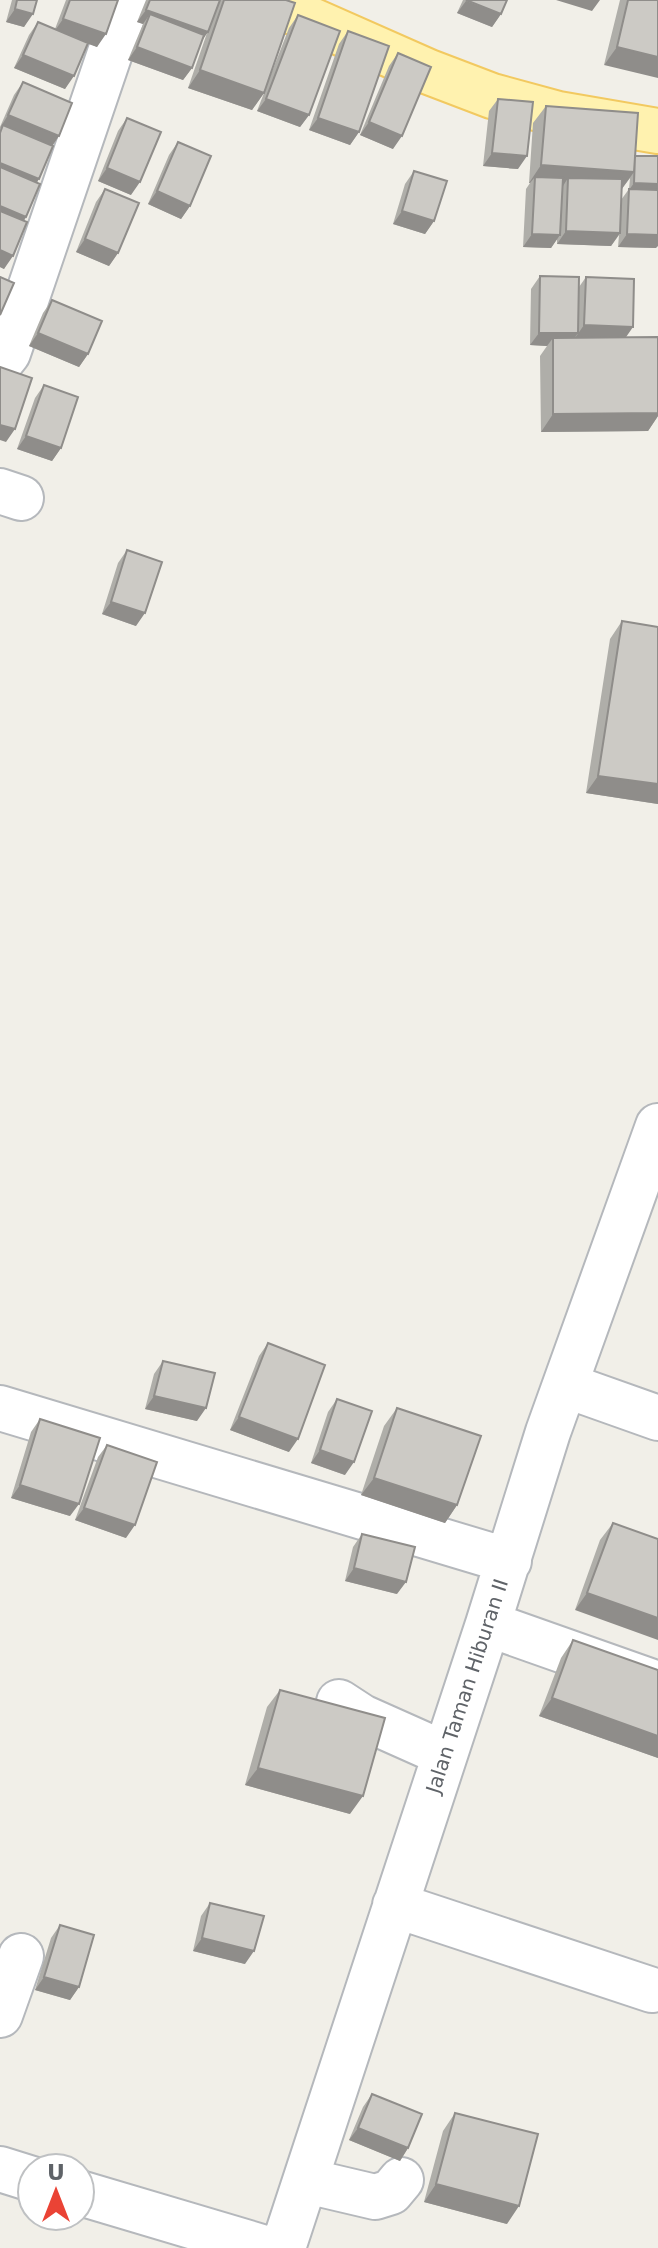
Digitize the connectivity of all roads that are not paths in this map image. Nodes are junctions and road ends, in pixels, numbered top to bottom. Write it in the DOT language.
graph roads {
  1 [pos="128,0"];
  2 [pos="266,0"];
  3 [pos="658,131"];
  4 [pos="0,363"];
  5 [pos="658,1126"];
  6 [pos="565,1385"];
  7 [pos="0,1408"];
  8 [pos="658,1418"];
  9 [pos="509,1561"];
  10 [pos="488,1624"];
  11 [pos="658,1684"];
  12 [pos="339,1702"];
  13 [pos="445,1754"];
  14 [pos="395,1905"];
  15 [pos="21,1956"];
  16 [pos="652,1990"];
  17 [pos="0,2015"];
  18 [pos="401,2180"];
  19 [pos="307,2181"];
  20 [pos="96,2198"];
  21 [pos="265,2248"];
  22 [pos="283,2248"];
  1 -- 4 [label="street"];
  2 -- 3 [label="main road"];
  5 -- 6 [label="street, Jalan Taman Hiburan II"];
  6 -- 8 [label="street"];
  6 -- 9 [label="street, Jalan Taman Hiburan II"];
  7 -- 9 [label="street"];
  9 -- 10 [label="street, Jalan Taman Hiburan II"];
  10 -- 11 [label="street"];
  10 -- 13 [label="street, Jalan Taman Hiburan II"];
  12 -- 13 [label="street"];
  13 -- 14 [label="street, Jalan Taman Hiburan II"];
  14 -- 16 [label="street"];
  14 -- 19 [label="street, Jalan Taman Hiburan II"];
  15 -- 17 [label="street"];
  18 -- 19 [label="street"];
  19 -- 22 [label="street, Jalan Taman Hiburan II"];
  20 -- 21 [label="street"];
}
